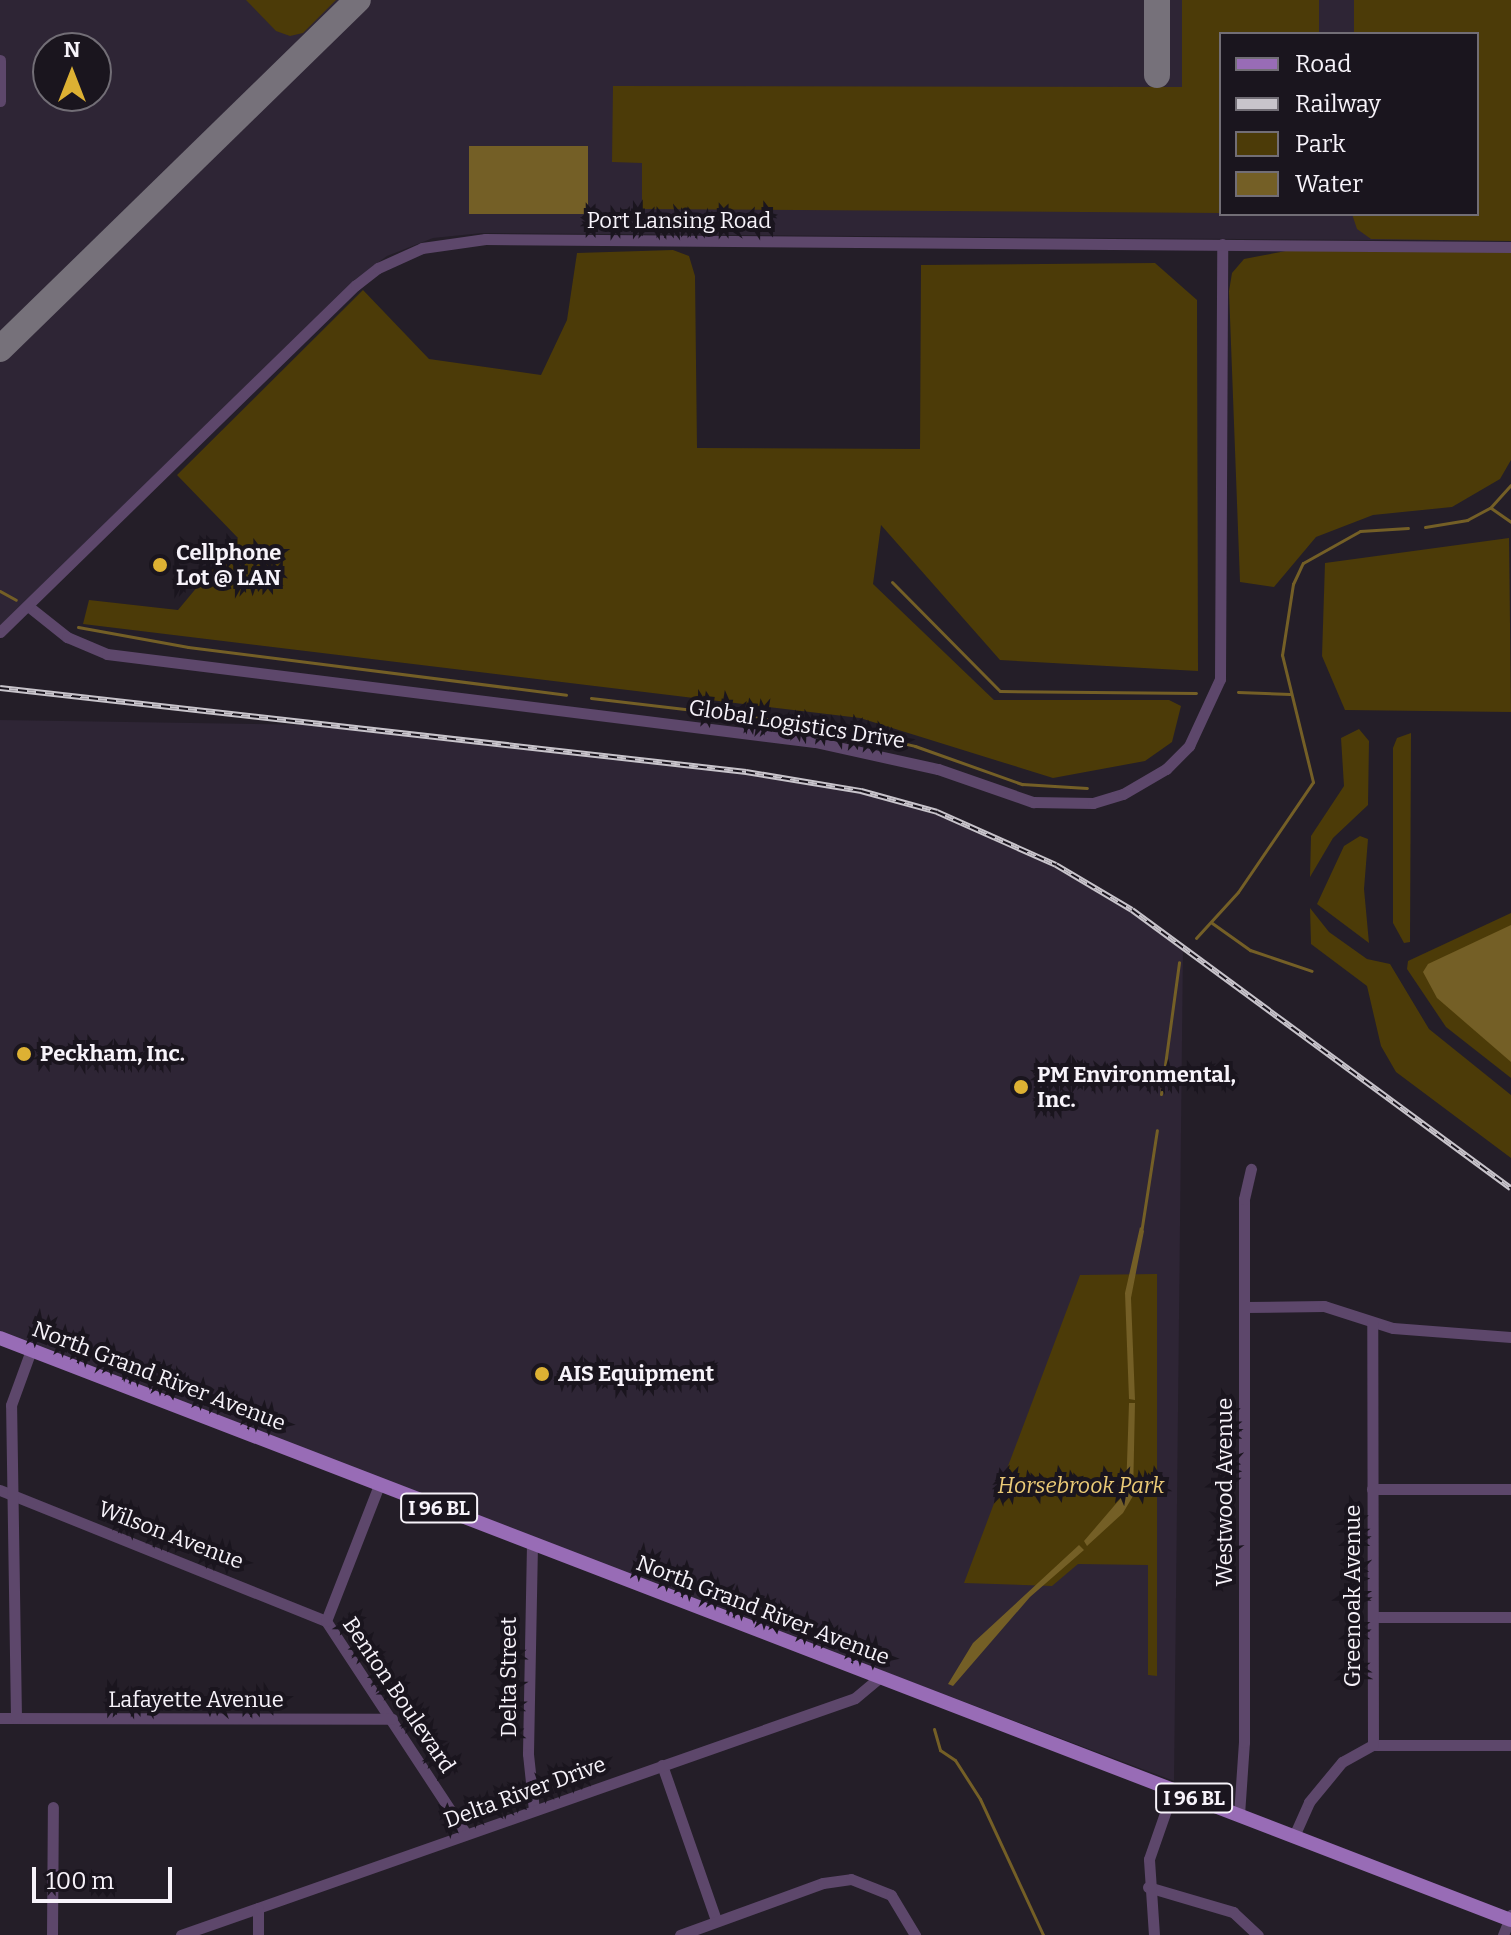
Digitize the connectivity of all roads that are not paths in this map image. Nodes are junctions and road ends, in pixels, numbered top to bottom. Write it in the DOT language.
graph roads {
  1 [pos="0,60"];
  2 [pos="0,101"];
  3 [pos="1222,244"];
  4 [pos="1511,247"];
  5 [pos="28,606"];
  6 [pos="0,632"];
  7 [pos="1251,1169"];
  8 [pos="1245,1307"];
  9 [pos="1372,1322"];
  10 [pos="1511,1337"];
  11 [pos="0,1338"];
  12 [pos="31,1350"];
  13 [pos="379,1485"];
  14 [pos="1372,1489"];
  15 [pos="1511,1489"];
  16 [pos="0,1490"];
  17 [pos="13,1496"];
  18 [pos="532,1544"];
  19 [pos="1373,1617"];
  20 [pos="1511,1617"];
  21 [pos="326,1621"];
  22 [pos="878,1679"];
  23 [pos="0,1718"];
  24 [pos="16,1718"];
  25 [pos="392,1719"];
  26 [pos="1373,1745"];
  27 [pos="1511,1745"];
  28 [pos="662,1765"];
  29 [pos="1173,1790"];
  30 [pos="53,1807"];
  31 [pos="534,1810"];
  32 [pos="1239,1815"];
  33 [pos="466,1834"];
  34 [pos="1294,1836"];
  35 [pos="1148,1887"];
  36 [pos="258,1908"];
  37 [pos="1510,1918"];
  38 [pos="716,1920"];
  39 [pos="52,1935"];
  40 [pos="181,1935"];
  41 [pos="258,1935"];
  42 [pos="680,1935"];
  43 [pos="915,1935"];
  44 [pos="1154,1935"];
  45 [pos="1258,1935"];
  46 [pos="1503,1935"];
  1 -- 2 [label="street"];
  3 -- 4 [label="street, Port Lansing Road"];
  3 -- 5 [label="street, Port Lansing Road"];
  3 -- 5 [label="street, Global Logistics Drive"];
  5 -- 6 [label="street, Port Lansing Road"];
  7 -- 8 [label="street, Westwood Avenue"];
  8 -- 9 [label="street"];
  8 -- 32 [label="street, Westwood Avenue"];
  9 -- 10 [label="street"];
  9 -- 14 [label="street, Greenoak Avenue"];
  11 -- 12 [label="main road, North Grand River Avenue / I 96 BL"];
  12 -- 13 [label="main road, North Grand River Avenue / I 96 BL"];
  12 -- 17 [label="street"];
  13 -- 18 [label="main road, North Grand River Avenue / I 96 BL"];
  13 -- 21 [label="street, Benton Boulevard"];
  14 -- 15 [label="street"];
  14 -- 19 [label="street, Greenoak Avenue"];
  16 -- 17 [label="street, Wilson Avenue"];
  17 -- 21 [label="street, Wilson Avenue"];
  17 -- 24 [label="street"];
  18 -- 22 [label="main road, North Grand River Avenue / I 96 BL"];
  18 -- 31 [label="street, Delta Street"];
  19 -- 20 [label="street"];
  19 -- 26 [label="street, Greenoak Avenue"];
  21 -- 25 [label="street, Benton Boulevard"];
  22 -- 28 [label="street, Delta River Drive"];
  22 -- 29 [label="main road, North Grand River Avenue / I 96 BL"];
  23 -- 24 [label="street, Lafayette Avenue"];
  24 -- 25 [label="street, Lafayette Avenue"];
  25 -- 33 [label="street, Benton Boulevard"];
  26 -- 27 [label="street"];
  26 -- 34 [label="street"];
  28 -- 31 [label="street, Delta River Drive"];
  28 -- 38 [label="street"];
  29 -- 32 [label="main road, North Grand River Avenue / I 96 BL"];
  29 -- 35 [label="street"];
  30 -- 39 [label="street"];
  31 -- 33 [label="street, Delta River Drive"];
  32 -- 34 [label="main road, North Grand River Avenue / I 96 BL"];
  33 -- 36 [label="street, Delta River Drive"];
  34 -- 37 [label="main road, North Grand River Avenue / I 96 BL"];
  35 -- 44 [label="street"];
  35 -- 45 [label="street"];
  36 -- 40 [label="street, Delta River Drive"];
  36 -- 41 [label="street"];
  37 -- 46 [label="street"];
  38 -- 42 [label="street"];
  38 -- 43 [label="street"];
}
